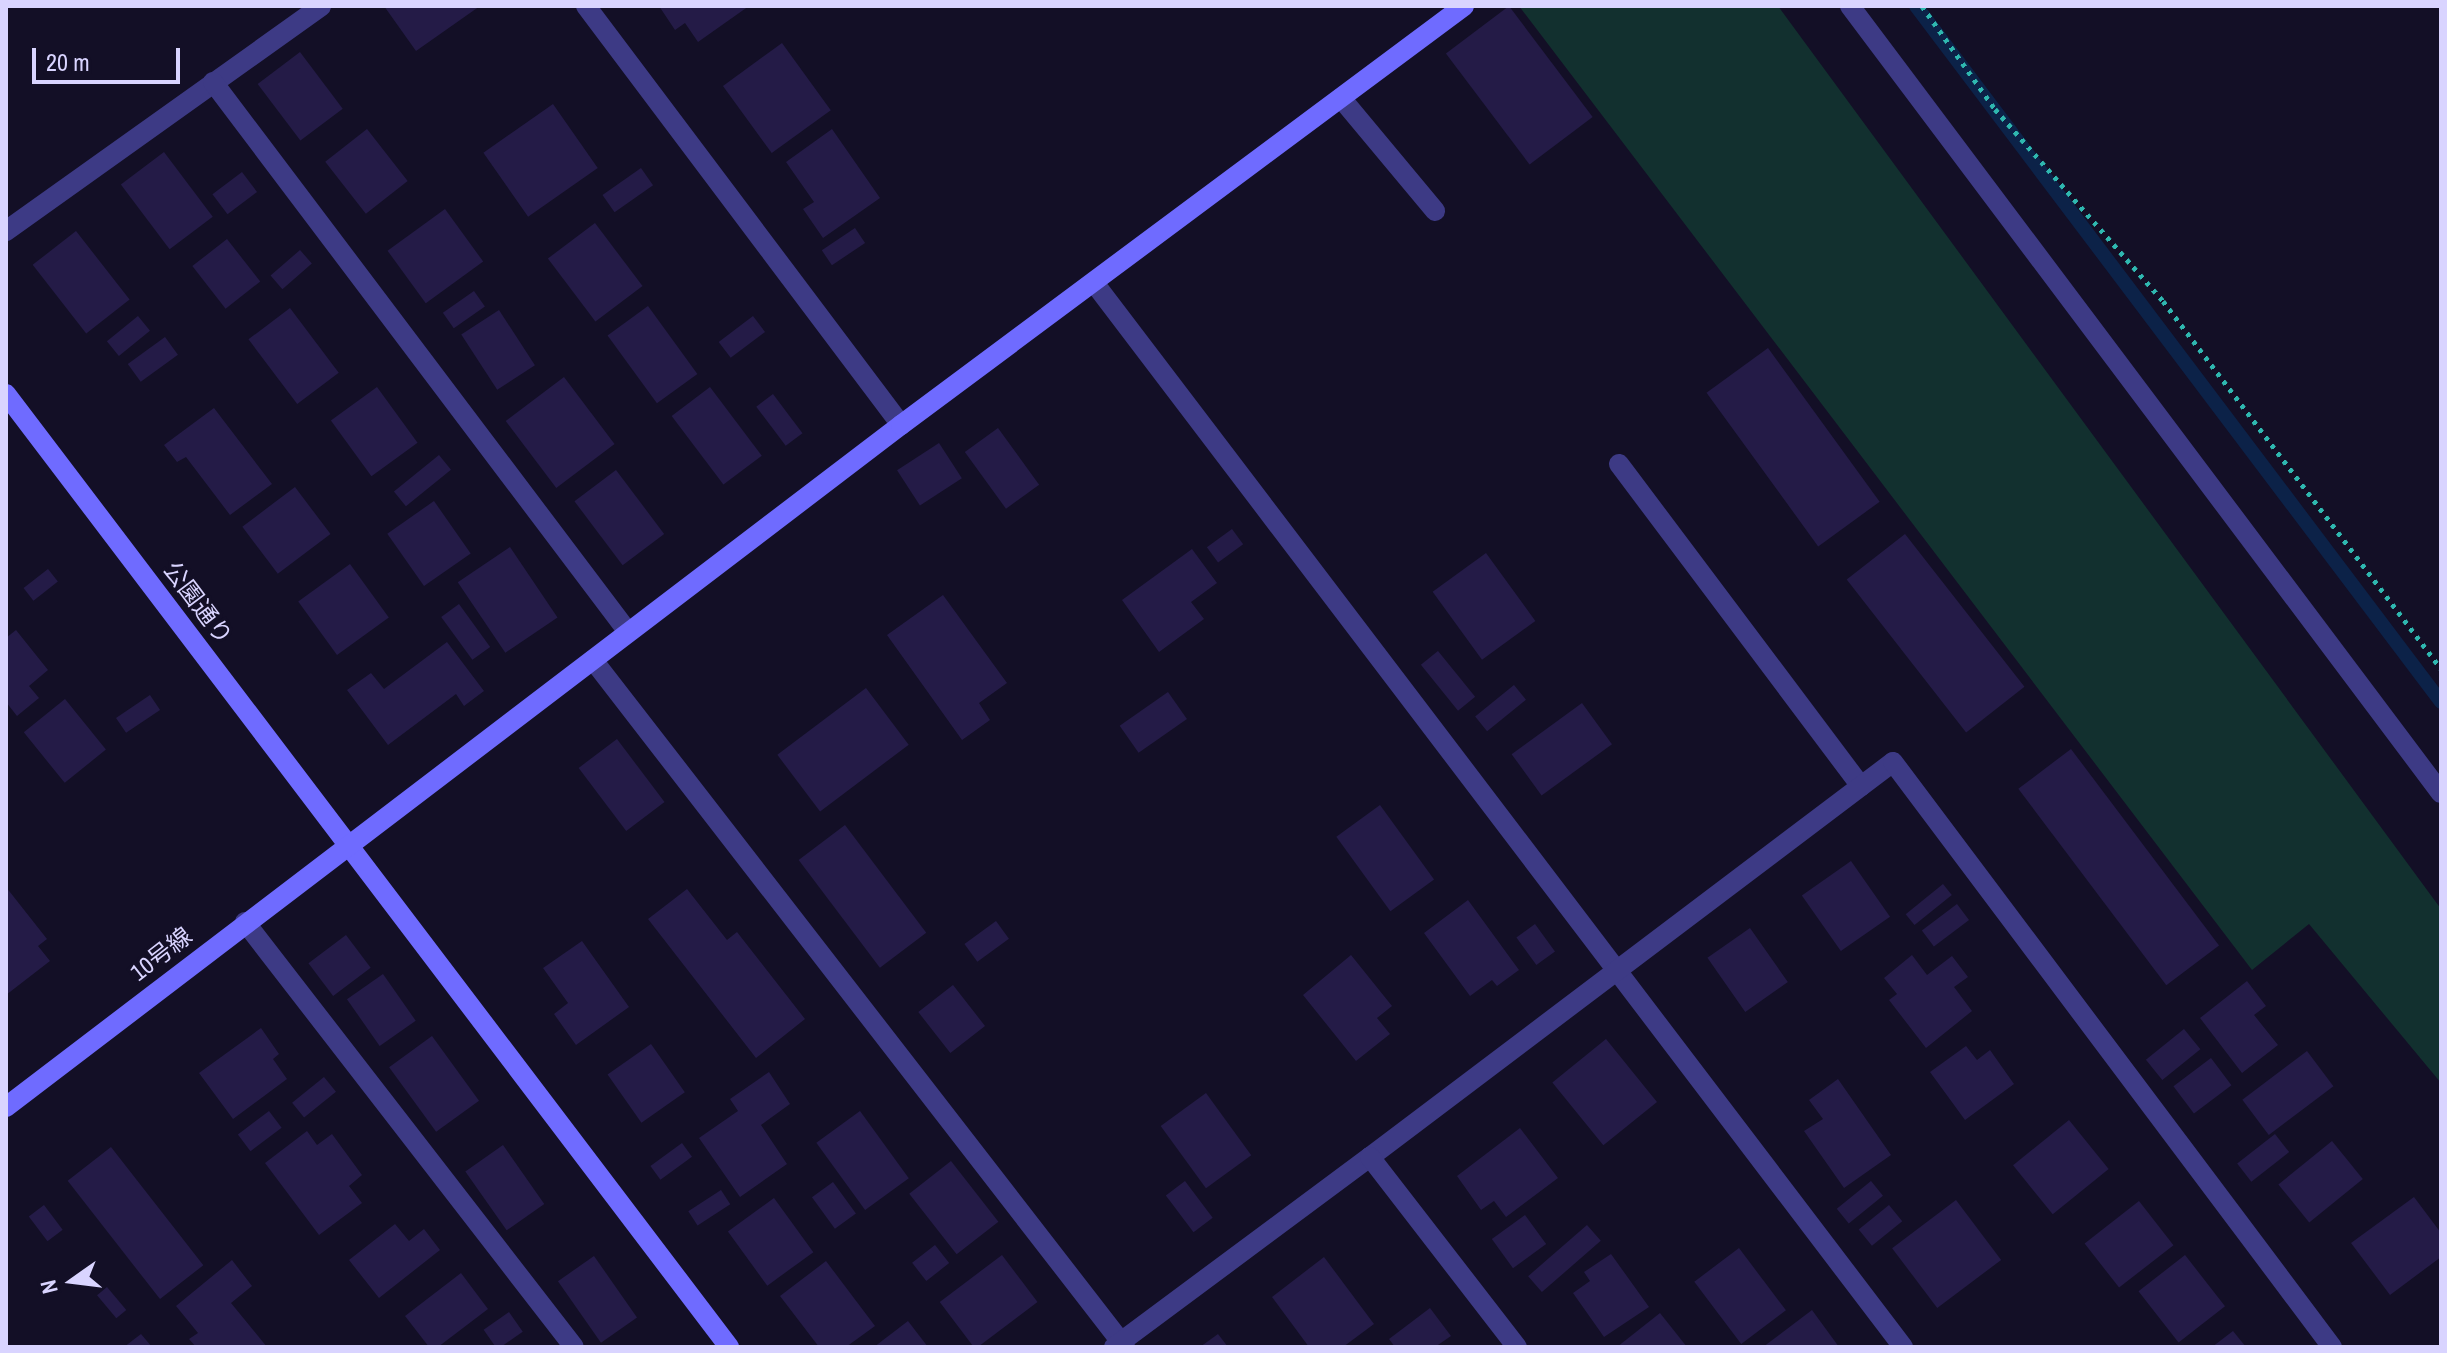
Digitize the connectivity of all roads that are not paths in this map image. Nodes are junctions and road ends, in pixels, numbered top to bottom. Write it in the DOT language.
graph roads {
  1 [pos="321,6"];
  2 [pos="586,6"];
  3 [pos="1464,6"];
  4 [pos="1850,6"];
  5 [pos="213,82"];
  6 [pos="1341,98"];
  7 [pos="1435,211"];
  8 [pos="6,231"];
  9 [pos="1095,284"];
  10 [pos="6,394"];
  11 [pos="901,425"];
  12 [pos="1619,464"];
  13 [pos="628,632"];
  14 [pos="593,660"];
  15 [pos="1861,786"];
  16 [pos="2441,793"];
  17 [pos="349,844"];
  18 [pos="245,922"];
  19 [pos="1619,968"];
  20 [pos="6,1107"];
  21 [pos="1370,1157"];
  22 [pos="1120,1345"];
  23 [pos="574,1347"];
  24 [pos="729,1347"];
  25 [pos="1517,1347"];
  26 [pos="1903,1347"];
  27 [pos="2332,1347"];
  1 -- 5 [label="street"];
  2 -- 11 [label="street"];
  3 -- 6 [label="street, 10号線"];
  4 -- 16 [label="street"];
  5 -- 8 [label="street"];
  5 -- 13 [label="street"];
  6 -- 7 [label="street"];
  6 -- 9 [label="street, 10号線"];
  9 -- 11 [label="street, 10号線"];
  9 -- 19 [label="street"];
  10 -- 17 [label="street, 公園通り"];
  11 -- 13 [label="street, 10号線"];
  12 -- 15 [label="street"];
  13 -- 14 [label="street, 10号線"];
  14 -- 17 [label="street, 10号線"];
  14 -- 22 [label="street"];
  15 -- 19 [label="street"];
  15 -- 27 [label="street"];
  17 -- 18 [label="street, 10号線"];
  17 -- 24 [label="street, 公園通り"];
  18 -- 20 [label="street, 10号線"];
  18 -- 23 [label="street"];
  19 -- 21 [label="street"];
  19 -- 26 [label="street"];
  21 -- 22 [label="street"];
  21 -- 25 [label="street"];
}
